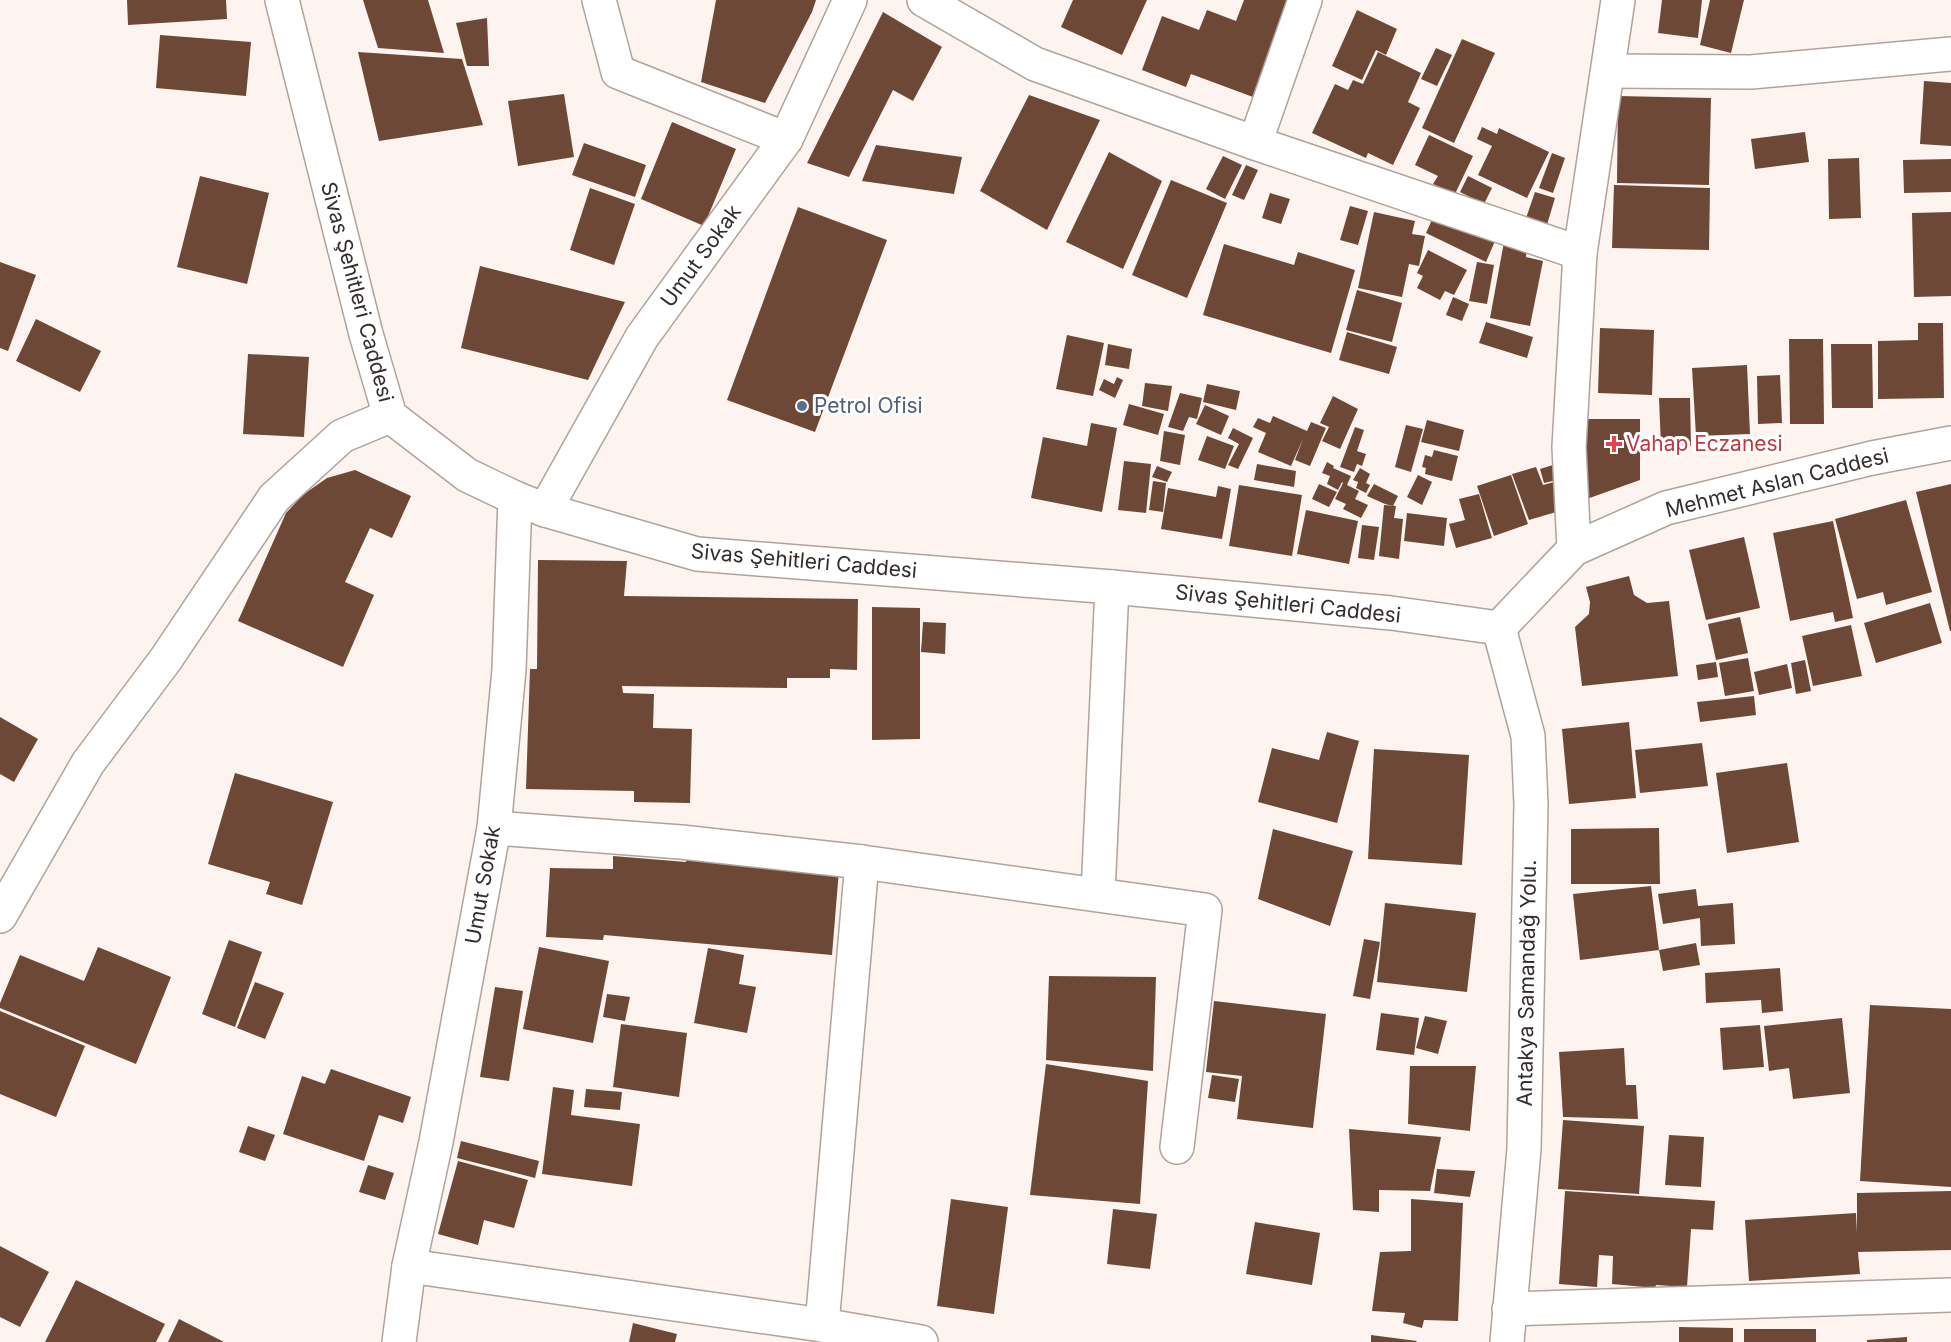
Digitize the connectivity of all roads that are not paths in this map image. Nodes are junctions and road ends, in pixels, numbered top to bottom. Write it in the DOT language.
graph roads {
  1 [pos="282,0"];
  2 [pos="599,0"];
  3 [pos="850,0"];
  4 [pos="924,0"];
  5 [pos="1305,0"];
  6 [pos="1618,0"];
  7 [pos="1951,54"];
  8 [pos="1608,71"];
  9 [pos="786,139"];
  10 [pos="1256,143"];
  11 [pos="1580,253"];
  12 [pos="390,416"];
  13 [pos="1951,443"];
  14 [pos="515,498"];
  15 [pos="545,510"];
  16 [pos="1574,549"];
  17 [pos="1112,587"];
  18 [pos="1499,628"];
  19 [pos="494,828"];
  20 [pos="862,862"];
  21 [pos="1098,894"];
  22 [pos="0,916"];
  23 [pos="1177,1147"];
  24 [pos="409,1266"];
  25 [pos="1951,1294"];
  26 [pos="1509,1309"];
  27 [pos="822,1325"];
  28 [pos="399,1342"];
  29 [pos="921,1342"];
  30 [pos="1507,1342"];
  1 -- 12 [label="street, Sivas Şehitleri Caddesi"];
  2 -- 9 [label="street"];
  3 -- 9 [label="street, Umut Sokak"];
  4 -- 10 [label="street"];
  5 -- 10 [label="street"];
  6 -- 8 [label="street"];
  7 -- 8 [label="street"];
  8 -- 11 [label="street"];
  9 -- 15 [label="street, Umut Sokak"];
  10 -- 11 [label="street"];
  11 -- 16 [label="street"];
  12 -- 14 [label="street, Sivas Şehitleri Caddesi"];
  12 -- 22 [label="street"];
  13 -- 16 [label="street, Mehmet Aslan Caddesi"];
  14 -- 15 [label="street, Sivas Şehitleri Caddesi"];
  14 -- 19 [label="street, Umut Sokak"];
  15 -- 17 [label="street, Sivas Şehitleri Caddesi"];
  16 -- 18 [label="street, Mehmet Aslan Caddesi"];
  17 -- 18 [label="street, Sivas Şehitleri Caddesi"];
  17 -- 21 [label="street"];
  18 -- 26 [label="street, Antakya Samandağ Yolu."];
  19 -- 20 [label="street"];
  19 -- 24 [label="street, Umut Sokak"];
  20 -- 21 [label="street"];
  20 -- 27 [label="street"];
  21 -- 23 [label="street"];
  24 -- 27 [label="street"];
  24 -- 28 [label="street, Umut Sokak"];
  25 -- 26 [label="street"];
  26 -- 30 [label="street, Antakya Samandağ Yolu."];
  27 -- 29 [label="street"];
}
